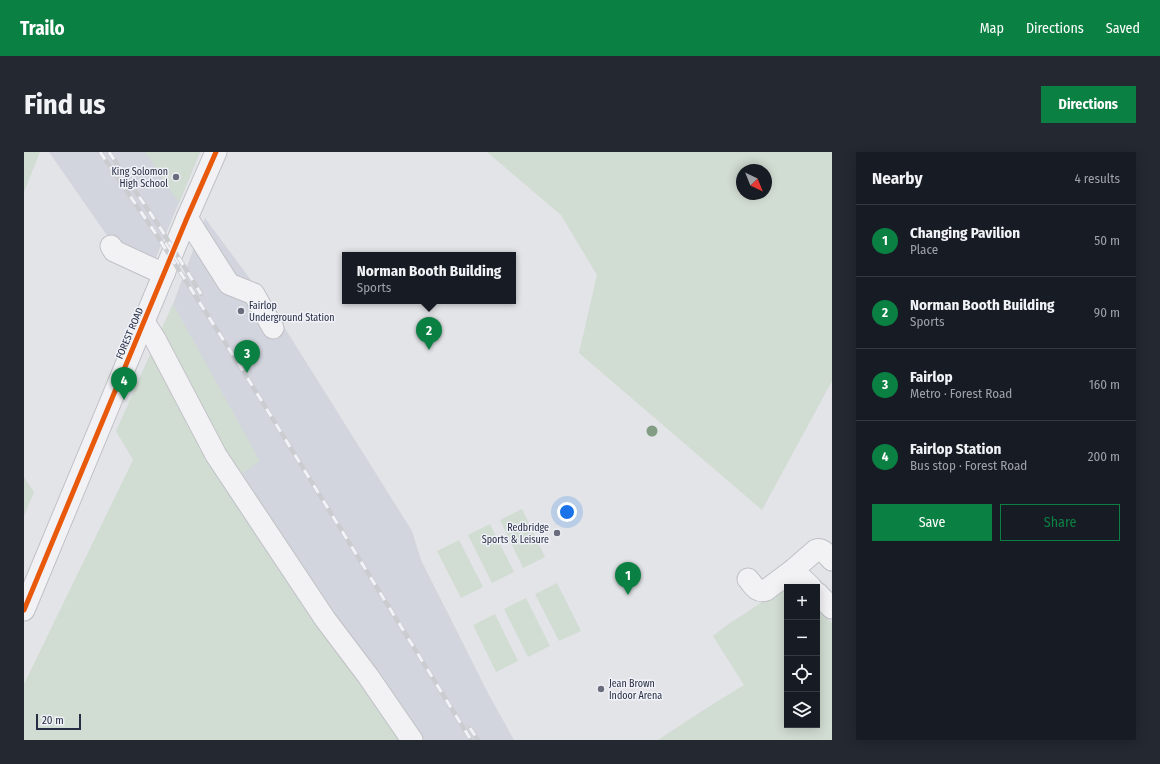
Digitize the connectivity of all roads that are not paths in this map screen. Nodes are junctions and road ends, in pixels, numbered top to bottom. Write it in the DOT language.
graph roads {
  1 [pos="216,152"];
  2 [pos="187,218"];
  3 [pos="111,246"];
  4 [pos="164,274"];
  5 [pos="144,322"];
  6 [pos="273,328"];
  7 [pos="832,560"];
  8 [pos="793,570"];
  9 [pos="748,579"];
  10 [pos="808,584"];
  11 [pos="820,596"];
  12 [pos="832,608"];
  13 [pos="24,610"];
  14 [pos="412,740"];
  1 -- 2 [label="street, FOREST ROAD"];
  2 -- 4 [label="street, FOREST ROAD"];
  2 -- 6 [label="street"];
  3 -- 4 [label="street"];
  4 -- 5 [label="street, FOREST ROAD"];
  5 -- 13 [label="street, FOREST ROAD"];
  5 -- 14 [label="street"];
  7 -- 8 [label="street"];
  8 -- 9 [label="street"];
  8 -- 10 [label="street"];
  11 -- 12 [label="street"];
}
